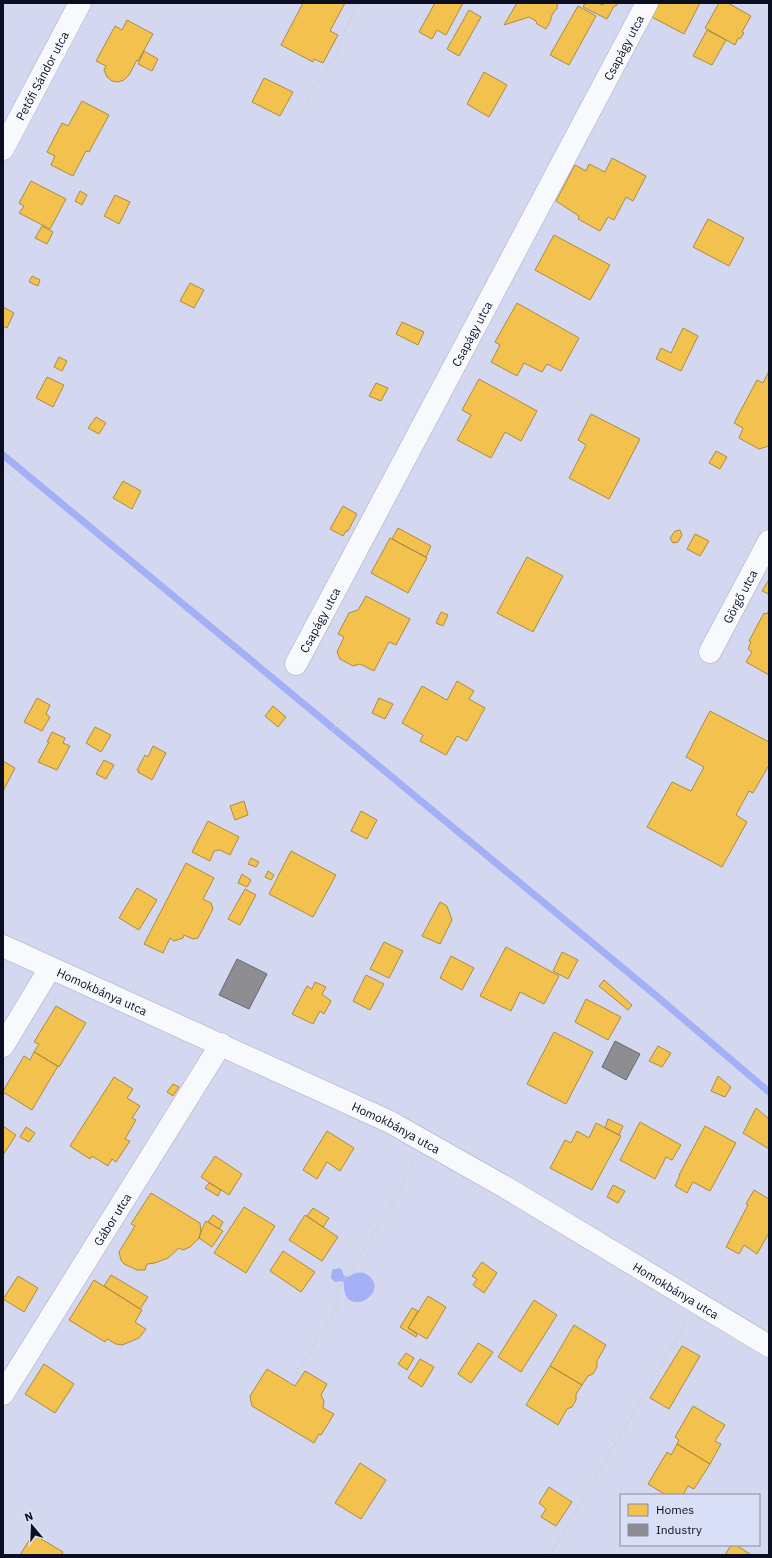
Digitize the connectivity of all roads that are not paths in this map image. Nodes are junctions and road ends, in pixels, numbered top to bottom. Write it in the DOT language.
graph roads {
  1 [pos="80,3"];
  2 [pos="647,3"];
  3 [pos="3,149"];
  4 [pos="769,541"];
  5 [pos="710,652"];
  6 [pos="296,664"];
  7 [pos="3,946"];
  8 [pos="50,968"];
  9 [pos="221,1044"];
  10 [pos="3,1046"];
  11 [pos="769,1346"];
  12 [pos="3,1394"];
  1 -- 3 [label="street, Petőfi Sándor utca"];
  2 -- 6 [label="street, Csapágy utca"];
  4 -- 5 [label="street, Görgő utca"];
  7 -- 8 [label="street, Homokbánya utca"];
  8 -- 9 [label="street, Homokbánya utca"];
  8 -- 10 [label="street"];
  9 -- 11 [label="street, Homokbánya utca"];
  9 -- 12 [label="street, Gábor utca"];
}
